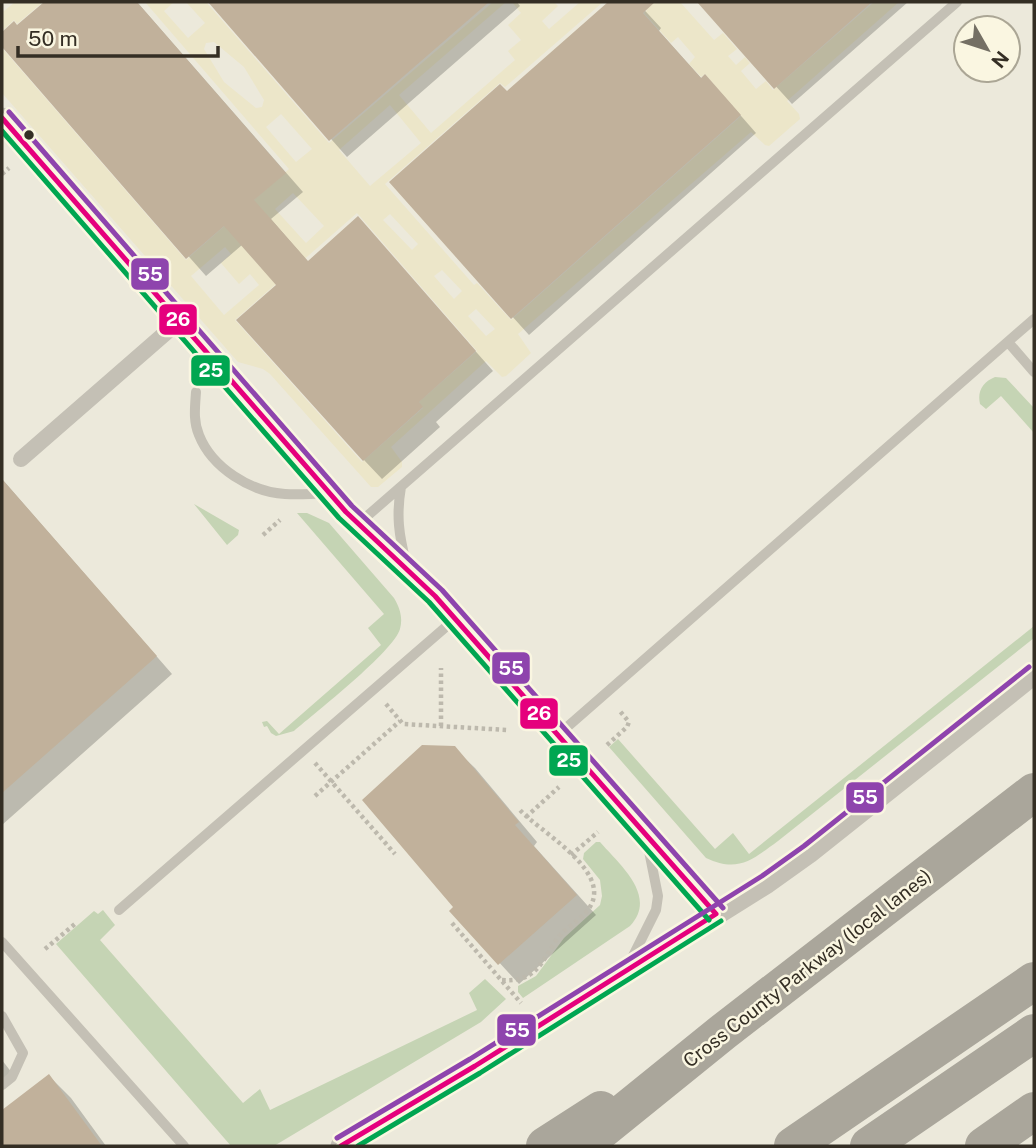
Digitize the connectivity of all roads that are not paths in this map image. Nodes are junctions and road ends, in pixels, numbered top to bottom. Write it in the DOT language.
graph roads {
  1 [pos="957,2"];
  2 [pos="2,118"];
  3 [pos="1034,319"];
  4 [pos="169,330"];
  5 [pos="1009,342"];
  6 [pos="1034,372"];
  7 [pos="196,392"];
  8 [pos="21,459"];
  9 [pos="401,487"];
  10 [pos="329,493"];
  11 [pos="358,524"];
  12 [pos="408,570"];
  13 [pos="455,619"];
  14 [pos="1034,674"];
  15 [pos="558,735"];
  16 [pos="1034,767"];
  17 [pos="1034,792"];
  18 [pos="646,835"];
  19 [pos="925,876"];
  20 [pos="119,910"];
  21 [pos="716,914"];
  22 [pos="2,942"];
  23 [pos="1034,963"];
  24 [pos="626,971"];
  25 [pos="1034,981"];
  26 [pos="2,1016"];
  27 [pos="723,1032"];
  28 [pos="1034,1033"];
  29 [pos="2,1085"];
  30 [pos="1034,1111"];
  31 [pos="1034,1132"];
  32 [pos="808,1136"];
  33 [pos="184,1146"];
  34 [pos="341,1146"];
  35 [pos="545,1146"];
  36 [pos="582,1146"];
  37 [pos="869,1146"];
  38 [pos="984,1146"];
  39 [pos="1005,1146"];
  1 -- 9 [label="lane"];
  2 -- 10 [label="street"];
  3 -- 5 [label="lane"];
  4 -- 8 [label="street"];
  5 -- 6 [label="lane"];
  5 -- 15 [label="lane"];
  7 -- 10 [label="lane"];
  9 -- 11 [label="lane"];
  9 -- 12 [label="lane"];
  10 -- 11 [label="street"];
  11 -- 12 [label="street"];
  12 -- 13 [label="street"];
  13 -- 15 [label="street"];
  13 -- 20 [label="lane"];
  14 -- 21 [label="street"];
  15 -- 18 [label="street"];
  16 -- 19 [label="highway"];
  17 -- 19 [label="highway, Cross County Parkway (local lanes)"];
  18 -- 21 [label="street"];
  18 -- 24 [label="lane"];
  19 -- 27 [label="highway, Cross County Parkway (local lanes)"];
  21 -- 24 [label="street"];
  22 -- 33 [label="lane"];
  23 -- 32 [label="highway"];
  24 -- 34 [label="street"];
  25 -- 32 [label="highway"];
  26 -- 29 [label="lane"];
  27 -- 35 [label="highway"];
  27 -- 36 [label="highway, Cross County Parkway (local lanes)"];
  28 -- 37 [label="highway"];
  30 -- 38 [label="highway"];
  31 -- 39 [label="highway"];
}
